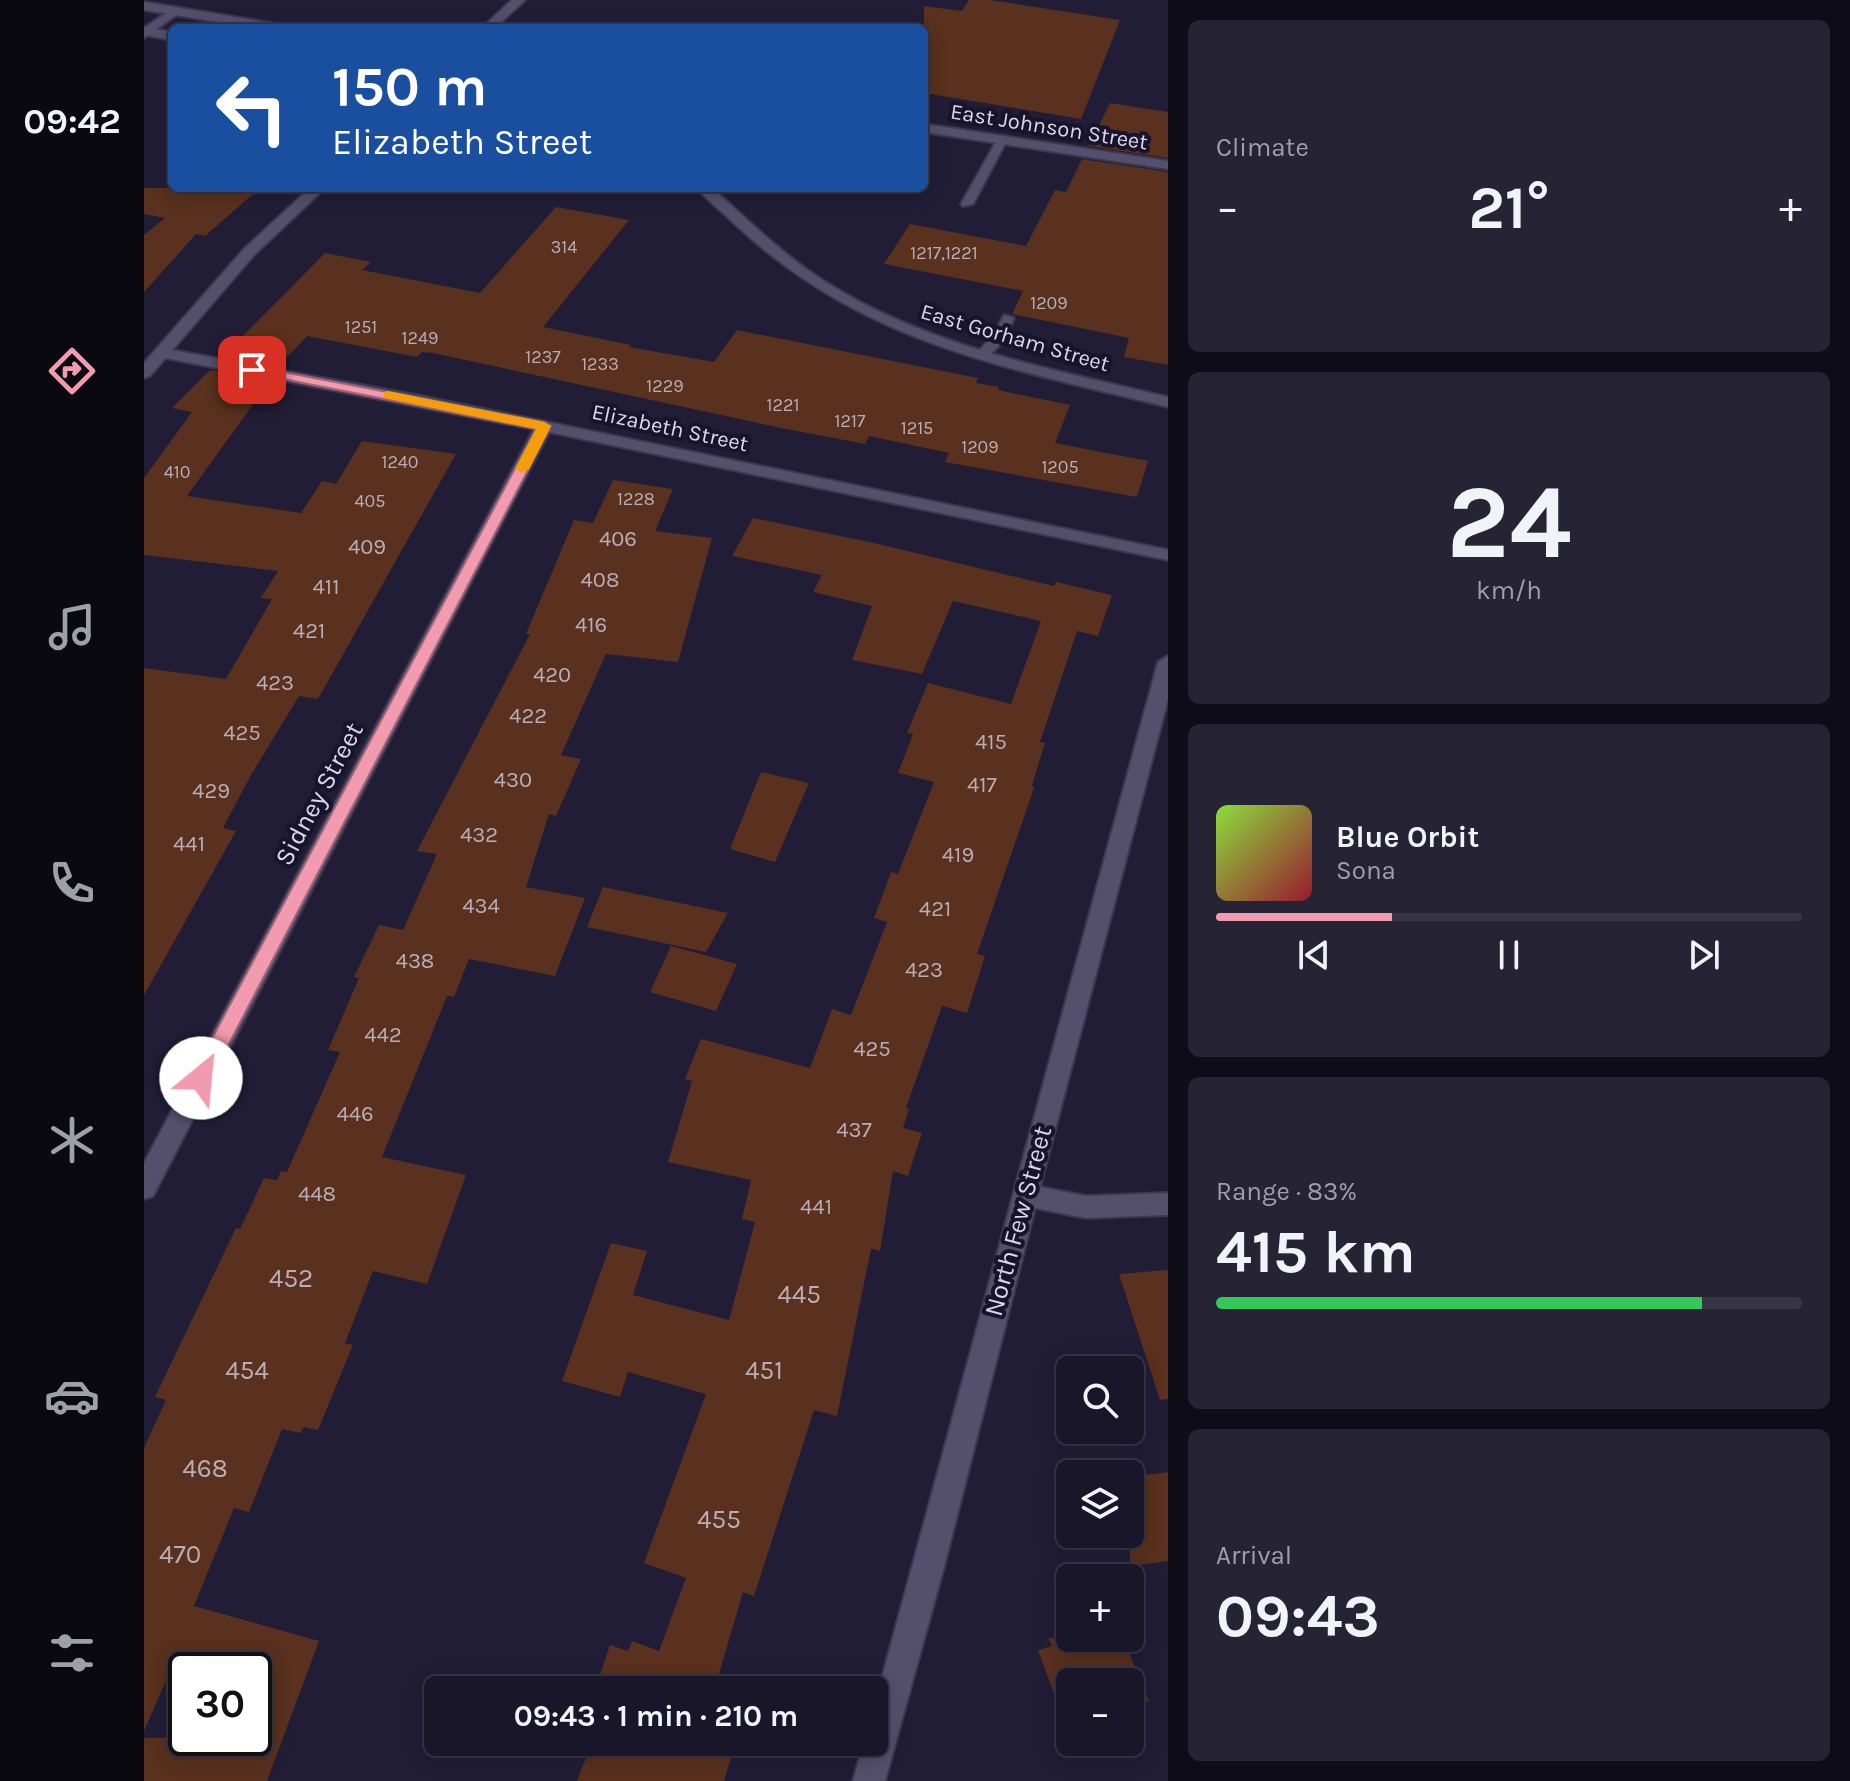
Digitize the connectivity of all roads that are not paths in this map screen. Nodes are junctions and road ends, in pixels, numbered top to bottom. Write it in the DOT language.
graph roads {
  1 [pos="519,0"];
  2 [pos="144,6"];
  3 [pos="176,11"];
  4 [pos="253,24"];
  5 [pos="492,24"];
  6 [pos="145,32"];
  7 [pos="168,35"];
  8 [pos="928,129"];
  9 [pos="1002,140"];
  10 [pos="1168,165"];
  11 [pos="314,192"];
  12 [pos="708,192"];
  13 [pos="967,204"];
  14 [pos="1008,318"];
  15 [pos="161,353"];
  16 [pos="981,355"];
  17 [pos="144,373"];
  18 [pos="1168,402"];
  19 [pos="544,426"];
  20 [pos="1168,555"];
  21 [pos="1168,662"];
  22 [pos="1164,696"];
  23 [pos="144,1188"];
  24 [pos="1025,1195"];
  25 [pos="1168,1204"];
  26 [pos="869,1781"];
  1 -- 5 [label="street"];
  2 -- 3 [label="street"];
  3 -- 4 [label="street"];
  3 -- 6 [label="street"];
  6 -- 7 [label="street"];
  8 -- 9 [label="street, East Johnson Street"];
  9 -- 10 [label="street, East Johnson Street"];
  9 -- 13 [label="lane"];
  11 -- 15 [label="street"];
  12 -- 16 [label="street, East Gorham Street"];
  14 -- 16 [label="lane"];
  15 -- 17 [label="street"];
  15 -- 19 [label="street, Elizabeth Street"];
  16 -- 18 [label="street, East Gorham Street"];
  19 -- 20 [label="street, Elizabeth Street"];
  19 -- 23 [label="street, Sidney Street"];
  21 -- 22 [label="street, North Few Street"];
  22 -- 24 [label="street, North Few Street"];
  24 -- 25 [label="street"];
  24 -- 26 [label="street, North Few Street"];
}
